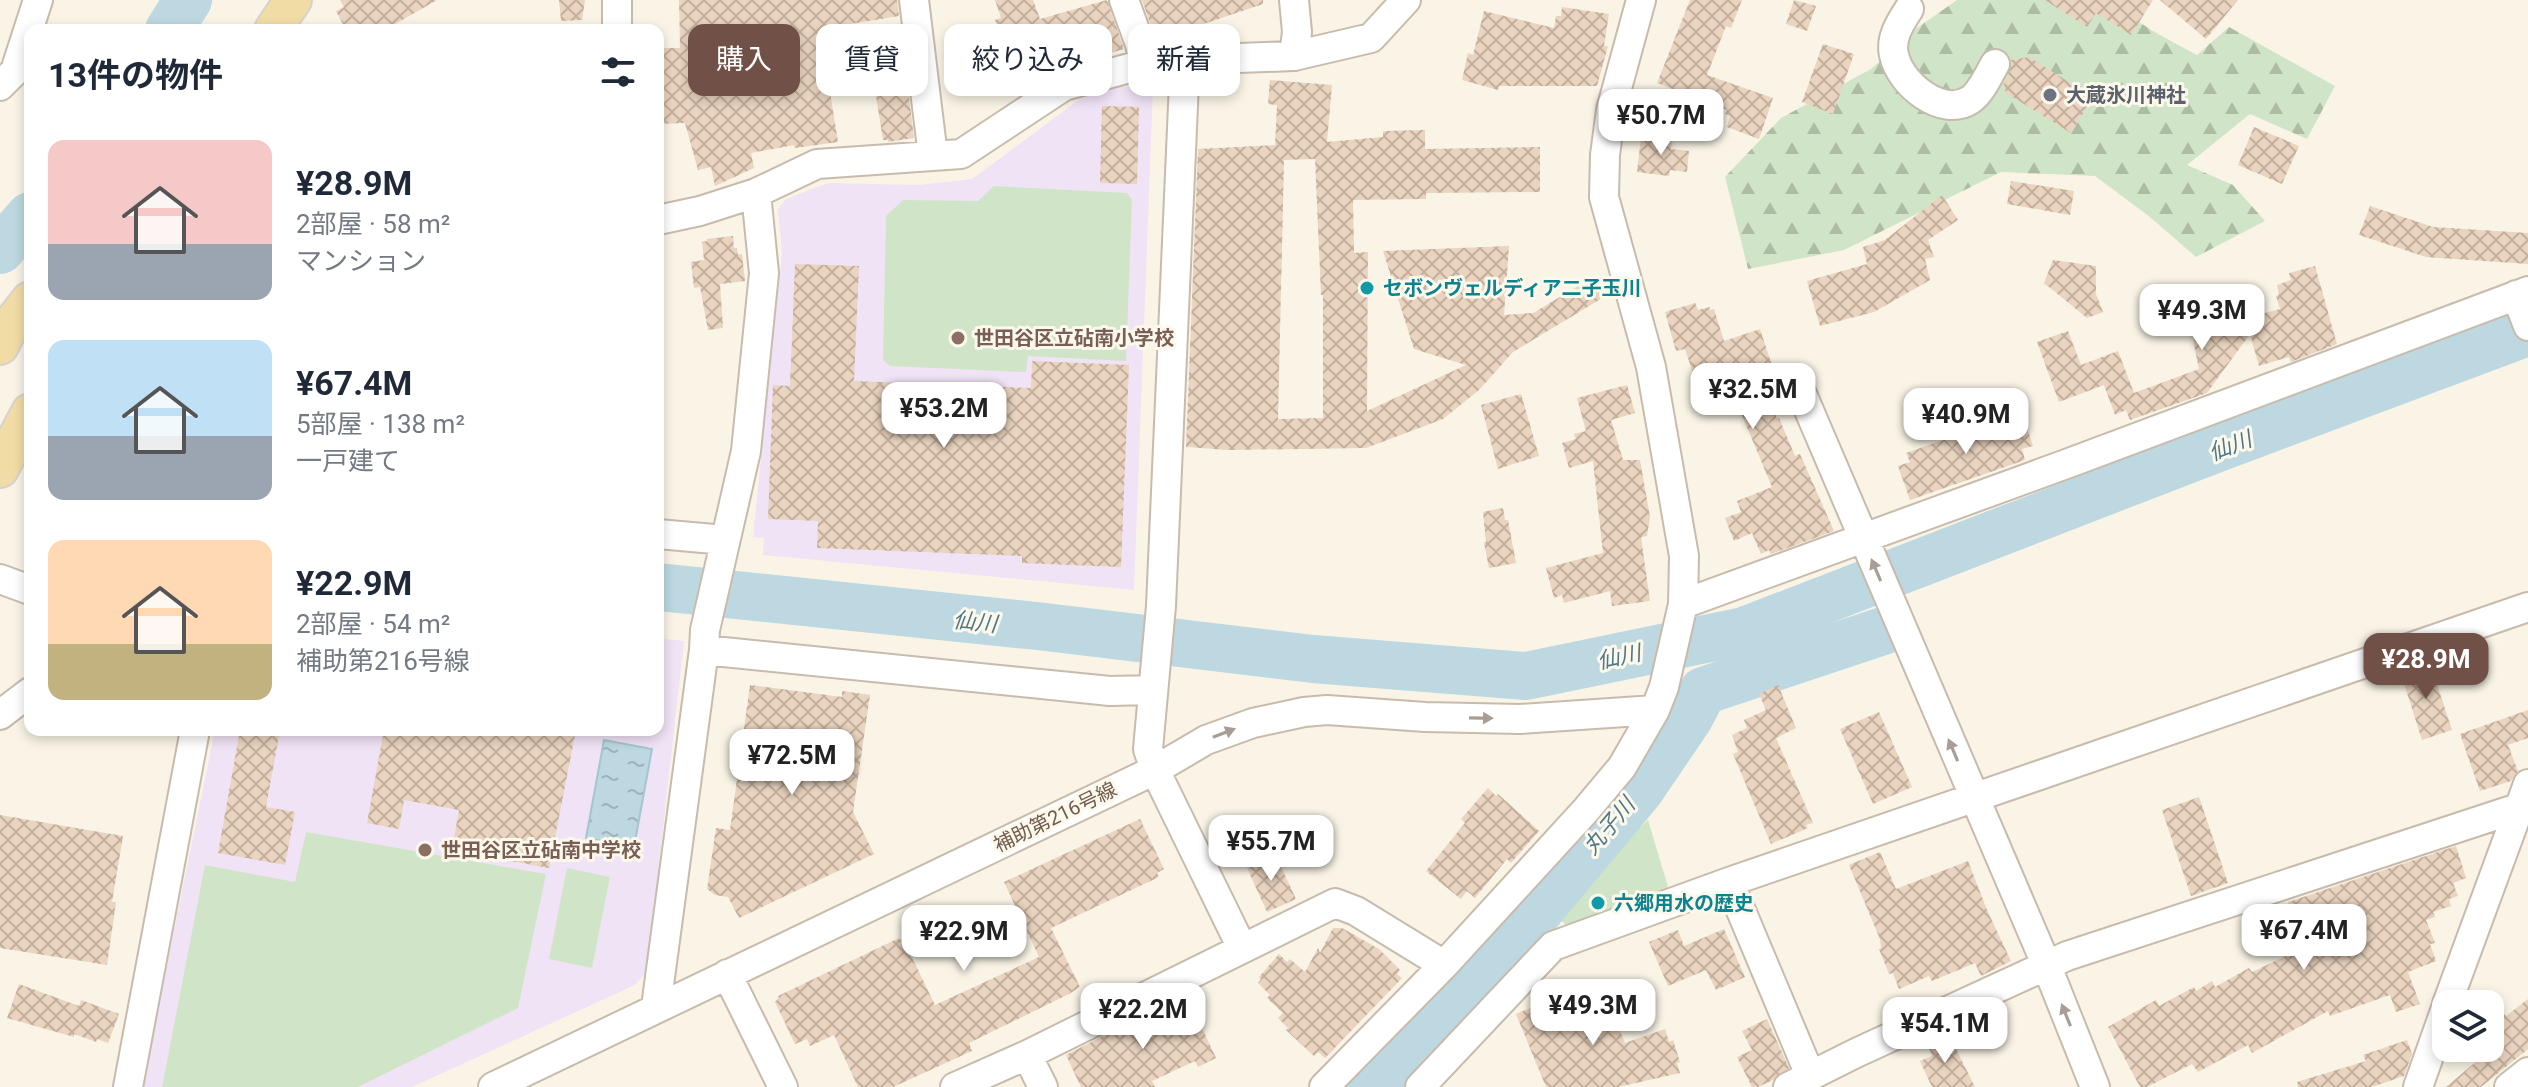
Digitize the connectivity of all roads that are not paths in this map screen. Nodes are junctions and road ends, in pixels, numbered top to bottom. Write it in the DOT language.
graph roads {
  1 [pos="38,0"];
  2 [pos="293,0"];
  3 [pos="617,0"];
  4 [pos="914,0"];
  5 [pos="1124,0"];
  6 [pos="1294,0"];
  7 [pos="1406,0"];
  8 [pos="1633,1"];
  9 [pos="1911,3"];
  10 [pos="30,24"];
  11 [pos="277,24"];
  12 [pos="617,24"];
  13 [pos="1133,24"];
  14 [pos="24,43"];
  15 [pos="1294,56"];
  16 [pos="1240,58"];
  17 [pos="1995,64"];
  18 [pos="1128,68"];
  19 [pos="0,86"];
  20 [pos="1183,96"];
  21 [pos="933,156"];
  22 [pos="756,193"];
  23 [pos="664,219"];
  24 [pos="2522,293"];
  25 [pos="24,308"];
  26 [pos="2528,326"];
  27 [pos="0,346"];
  28 [pos="1802,394"];
  29 [pos="24,423"];
  30 [pos="3,462"];
  31 [pos="664,535"];
  32 [pos="1862,537"];
  33 [pos="723,550"];
  34 [pos="0,579"];
  35 [pos="24,588"];
  36 [pos="1683,604"];
  37 [pos="2528,607"];
  38 [pos="705,640"];
  39 [pos="1154,683"];
  40 [pos="24,697"];
  41 [pos="1660,698"];
  42 [pos="0,715"];
  43 [pos="194,736"];
  44 [pos="1155,770"];
  45 [pos="2523,796"];
  46 [pos="1974,799"];
  47 [pos="1729,882"];
  48 [pos="1242,948"];
  49 [pos="2046,964"];
  50 [pos="1444,965"];
  51 [pos="727,974"];
  52 [pos="2453,990"];
  53 [pos="656,1007"];
  54 [pos="2432,1048"];
  55 [pos="1027,1055"];
  56 [pos="2528,1072"];
  57 [pos="1799,1081"];
  58 [pos="128,1087"];
  59 [pos="493,1087"];
  60 [pos="783,1087"];
  61 [pos="955,1087"];
  62 [pos="1043,1087"];
  63 [pos="1324,1087"];
  64 [pos="1420,1087"];
  65 [pos="2095,1087"];
  66 [pos="2418,1087"];
  67 [pos="2509,1087"];
  1 -- 10 [label="street"];
  2 -- 11 [label="main road"];
  3 -- 12 [label="street"];
  4 -- 21 [label="street"];
  5 -- 13 [label="street"];
  6 -- 15 [label="street"];
  7 -- 15 [label="street"];
  8 -- 36 [label="street"];
  9 -- 17 [label="street"];
  14 -- 19 [label="street"];
  15 -- 16 [label="street"];
  18 -- 21 [label="street"];
  20 -- 39 [label="street"];
  21 -- 22 [label="street"];
  22 -- 23 [label="street"];
  22 -- 33 [label="street"];
  24 -- 26 [label="street"];
  24 -- 32 [label="street"];
  25 -- 27 [label="main road"];
  28 -- 32 [label="street"];
  29 -- 30 [label="main road"];
  31 -- 33 [label="street"];
  32 -- 36 [label="street"];
  46 -- 32 [label="street, one-way"];
  33 -- 38 [label="street"];
  34 -- 35 [label="street"];
  36 -- 41 [label="street"];
  37 -- 46 [label="street"];
  38 -- 39 [label="street"];
  38 -- 53 [label="street"];
  39 -- 44 [label="street"];
  40 -- 42 [label="street"];
  44 -- 41 [label="street, 補助第216号線, one-way"];
  41 -- 50 [label="street"];
  43 -- 58 [label="street"];
  44 -- 48 [label="street"];
  44 -- 51 [label="street, 補助第216号線"];
  45 -- 49 [label="street"];
  45 -- 52 [label="street"];
  46 -- 47 [label="street"];
  46 -- 49 [label="street"];
  47 -- 57 [label="street"];
  47 -- 64 [label="street"];
  48 -- 50 [label="street"];
  48 -- 55 [label="street"];
  49 -- 57 [label="street"];
  65 -- 49 [label="street, one-way"];
  50 -- 63 [label="street"];
  51 -- 53 [label="street, 補助第216号線"];
  51 -- 60 [label="street"];
  53 -- 59 [label="street, 補助第216号線"];
  54 -- 66 [label="street"];
  55 -- 61 [label="street"];
  55 -- 62 [label="street"];
  56 -- 67 [label="street"];
}
